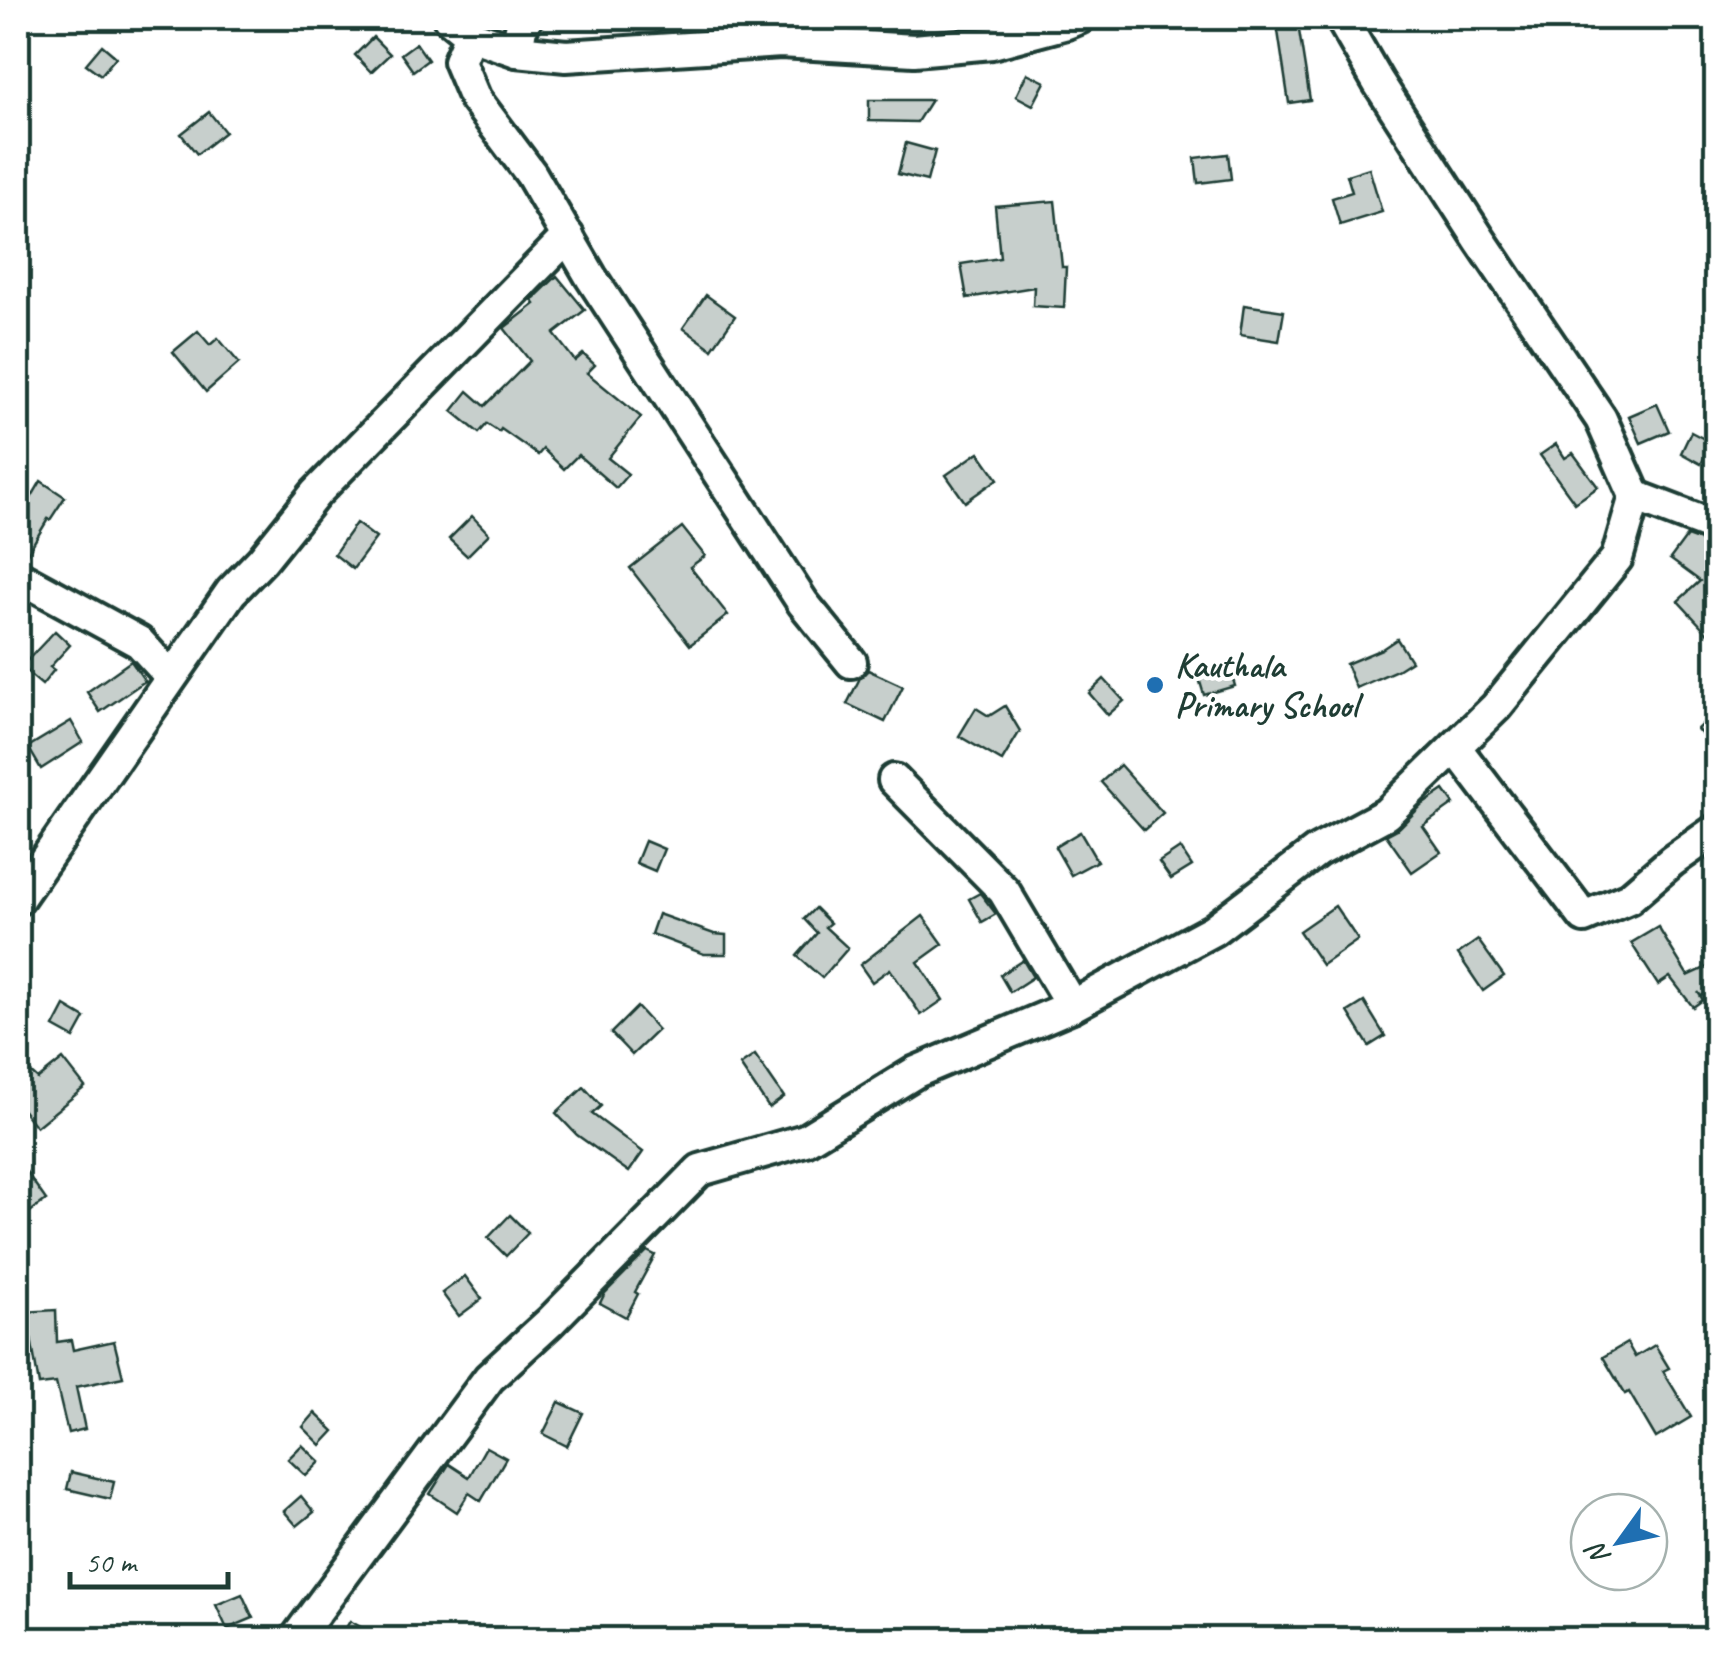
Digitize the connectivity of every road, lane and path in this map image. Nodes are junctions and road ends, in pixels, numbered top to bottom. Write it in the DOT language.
graph roads {
  1 [pos="527,18"];
  2 [pos="1079,18"];
  3 [pos="1340,18"];
  4 [pos="459,26"];
  5 [pos="517,51"];
  6 [pos="568,236"];
  7 [pos="1635,496"];
  8 [pos="1716,528"];
  9 [pos="18,576"];
  10 [pos="851,662"];
  11 [pos="172,677"];
  12 [pos="1455,747"];
  13 [pos="894,780"];
  14 [pos="1716,830"];
  15 [pos="18,899"];
  16 [pos="1072,1006"];
  17 [pos="295,1640"];
  1 -- 5 [label="street"];
  2 -- 5 [label="street"];
  3 -- 7 [label="street"];
  4 -- 5 [label="street"];
  4 -- 6 [label="street"];
  6 -- 10 [label="street"];
  6 -- 11 [label="street"];
  7 -- 8 [label="street"];
  7 -- 12 [label="street"];
  9 -- 11 [label="street"];
  11 -- 15 [label="street"];
  12 -- 14 [label="street"];
  12 -- 16 [label="street"];
  13 -- 16 [label="street"];
  16 -- 17 [label="street"];
}
